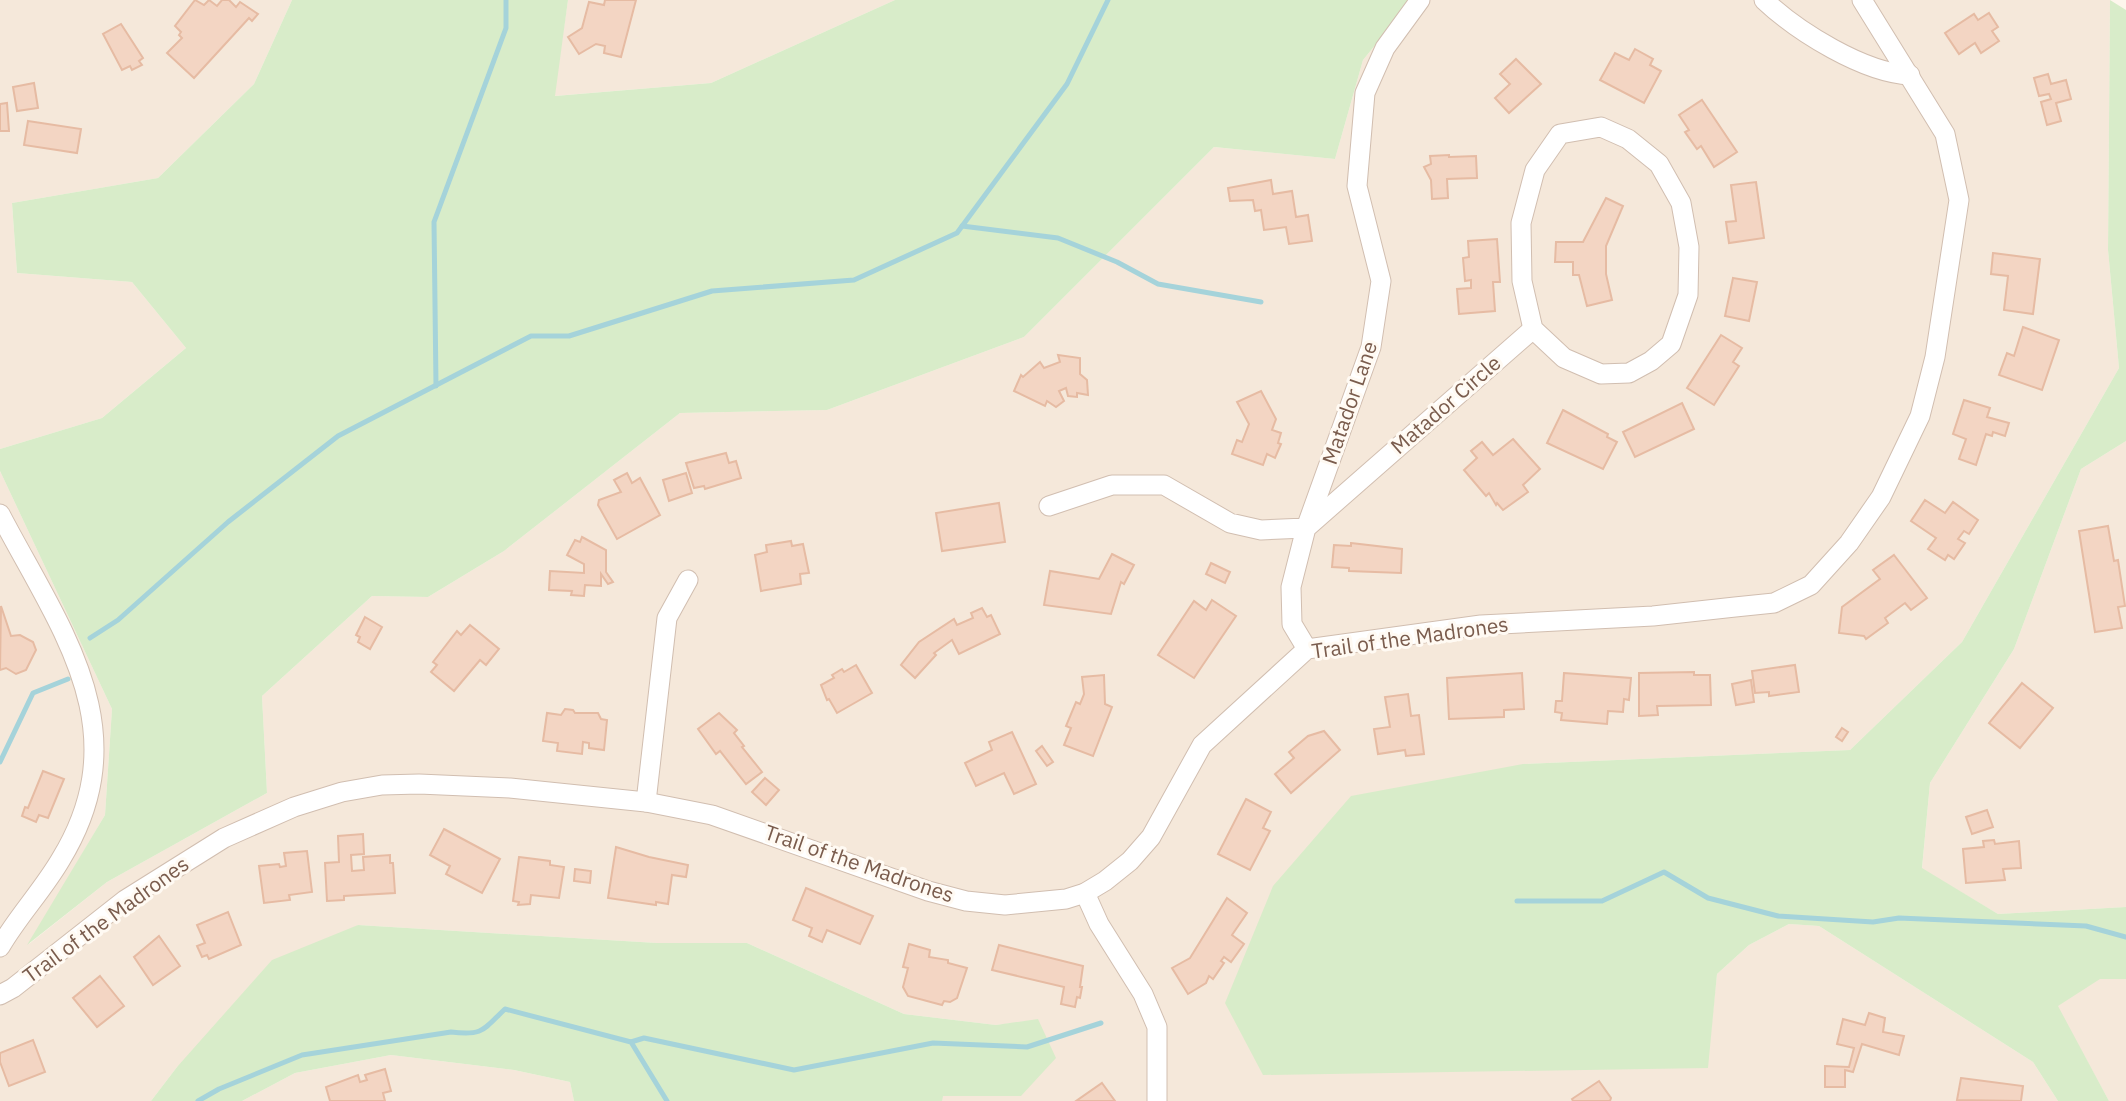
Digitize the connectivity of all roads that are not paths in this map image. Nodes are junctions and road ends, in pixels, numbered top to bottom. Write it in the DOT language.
graph roads {
  1 [pos="1420,0"];
  2 [pos="1764,0"];
  3 [pos="1862,0"];
  4 [pos="1910,75"];
  5 [pos="1533,329"];
  6 [pos="1359,482"];
  7 [pos="1049,506"];
  8 [pos="0,514"];
  9 [pos="1306,528"];
  10 [pos="688,580"];
  11 [pos="1307,649"];
  12 [pos="646,802"];
  13 [pos="1085,893"];
  14 [pos="0,947"];
  15 [pos="0,995"];
  16 [pos="1157,1101"];
  1 -- 9 [label="street, Matador Lane"];
  2 -- 4 [label="street"];
  3 -- 4 [label="street, Trail of the Madrones"];
  4 -- 11 [label="street, Trail of the Madrones"];
  5 -- 5 [label="street"];
  5 -- 6 [label="street, Matador Circle"];
  6 -- 9 [label="street, Matador Lane"];
  7 -- 9 [label="street"];
  8 -- 14 [label="street"];
  9 -- 11 [label="street, Matador Lane"];
  10 -- 12 [label="street"];
  11 -- 13 [label="street, Trail of the Madrones"];
  12 -- 13 [label="street, Trail of the Madrones"];
  12 -- 15 [label="street, Trail of the Madrones"];
  13 -- 16 [label="street"];
}
